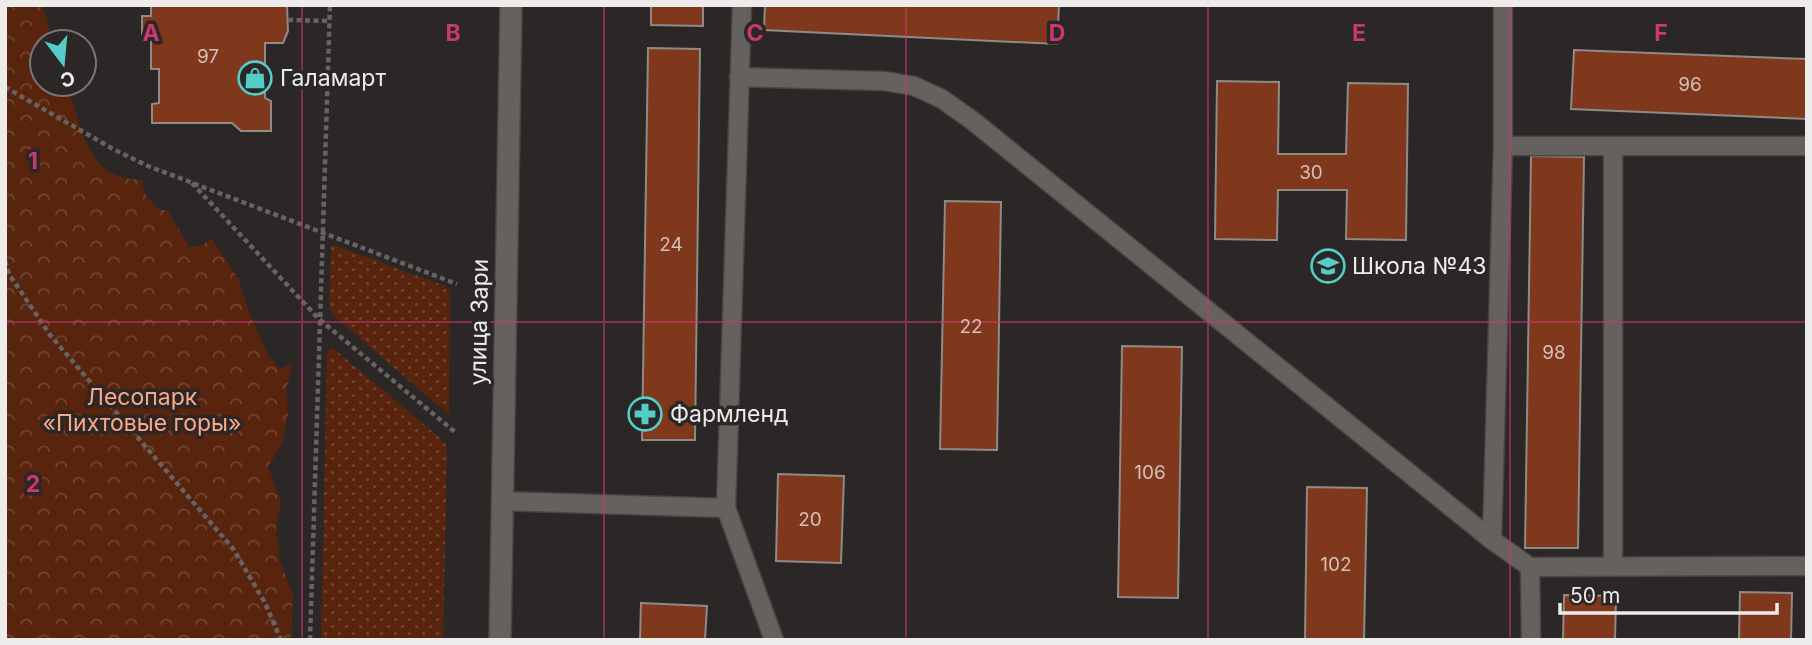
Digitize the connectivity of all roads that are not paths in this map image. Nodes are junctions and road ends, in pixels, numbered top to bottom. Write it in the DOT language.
graph roads {
  1 [pos="511,5"];
  2 [pos="742,5"];
  3 [pos="1503,5"];
  4 [pos="739,76"];
  5 [pos="1503,146"];
  6 [pos="1613,146"];
  7 [pos="1807,146"];
  8 [pos="503,501"];
  9 [pos="726,508"];
  10 [pos="1492,540"];
  11 [pos="1613,566"];
  12 [pos="1807,566"];
  13 [pos="1531,567"];
  14 [pos="500,640"];
  15 [pos="775,640"];
  16 [pos="1531,640"];
  1 -- 8 [label="street, улица Зари"];
  2 -- 4 [label="lane"];
  3 -- 5 [label="lane"];
  4 -- 9 [label="lane"];
  4 -- 10 [label="lane"];
  5 -- 6 [label="lane"];
  5 -- 10 [label="lane"];
  6 -- 7 [label="lane"];
  6 -- 11 [label="lane"];
  8 -- 9 [label="lane"];
  8 -- 14 [label="street, улица Зари"];
  9 -- 15 [label="lane"];
  10 -- 13 [label="lane"];
  11 -- 12 [label="lane"];
  11 -- 13 [label="lane"];
  13 -- 16 [label="lane"];
}
